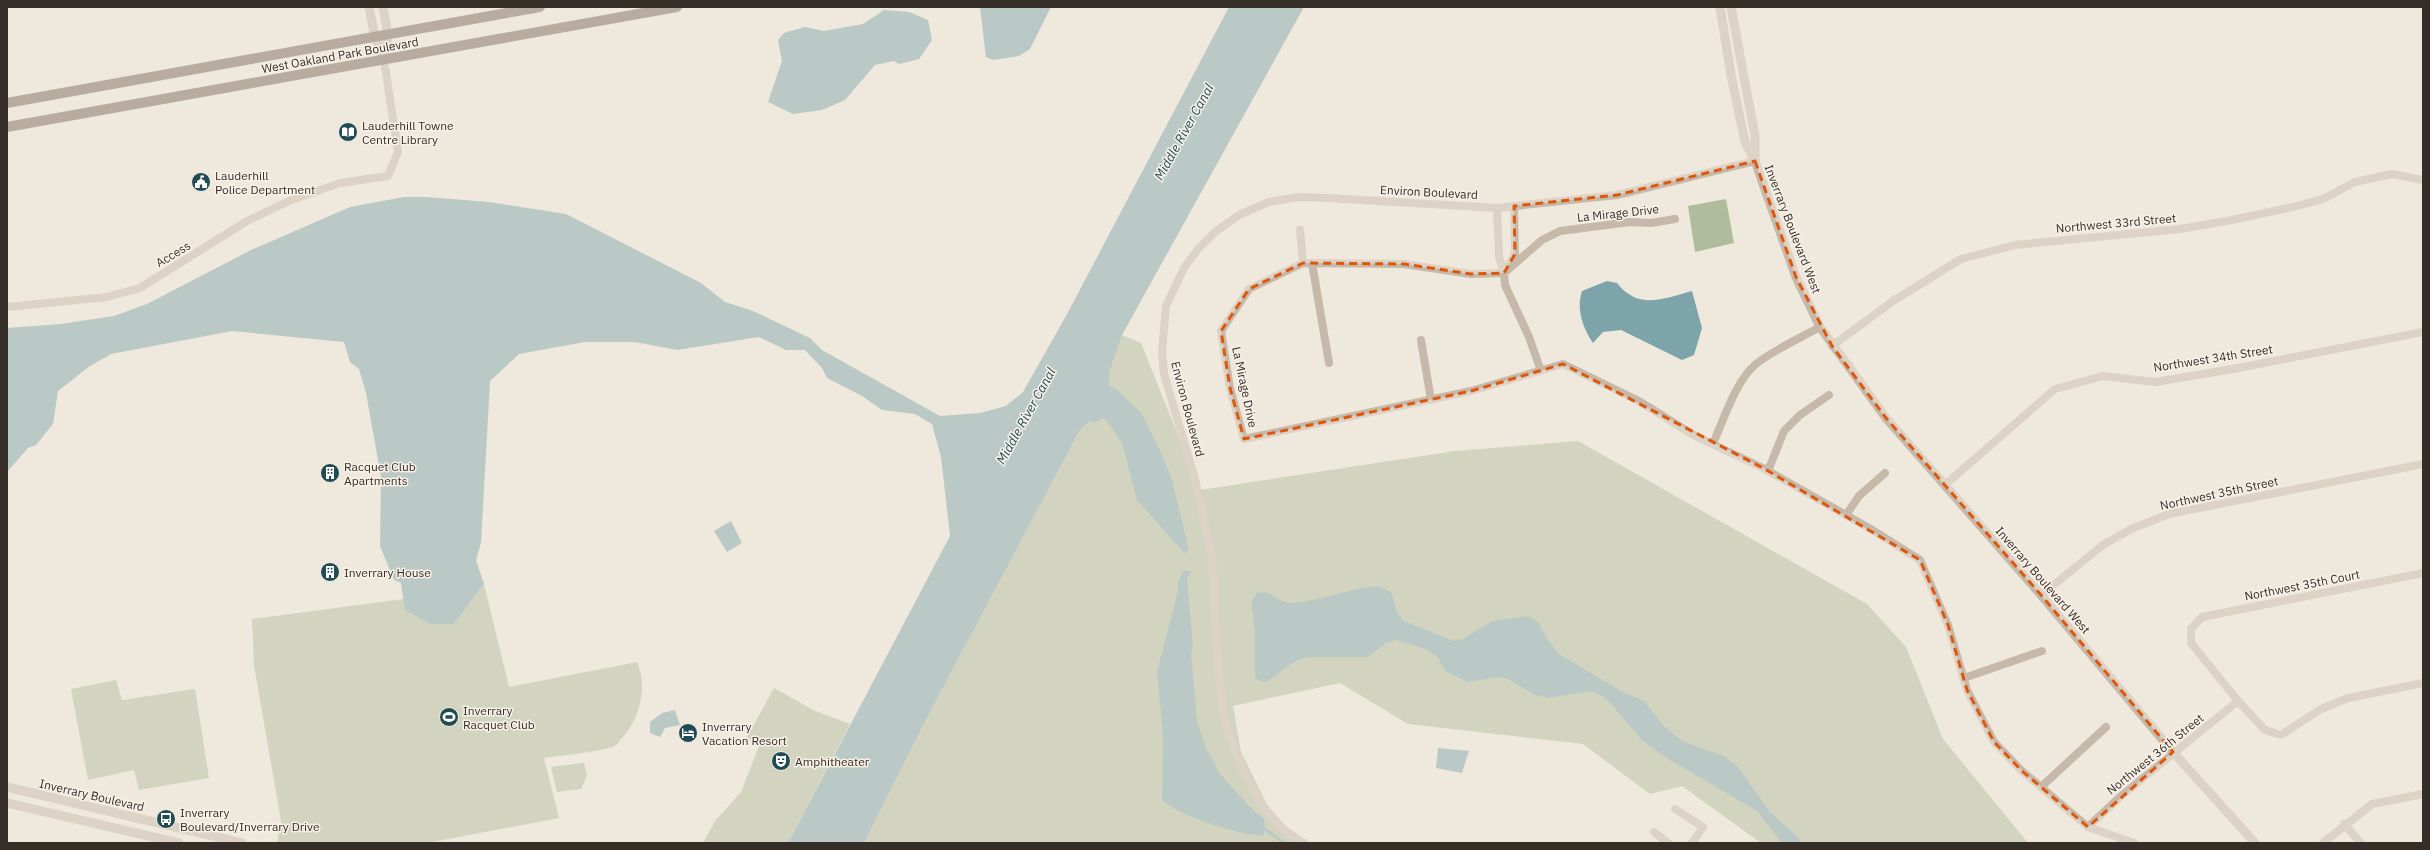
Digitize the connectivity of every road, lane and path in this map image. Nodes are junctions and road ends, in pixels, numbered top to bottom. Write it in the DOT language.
graph roads {
  1 [pos="369,7"];
  2 [pos="383,7"];
  3 [pos="540,7"];
  4 [pos="646,7"];
  5 [pos="1720,7"];
  6 [pos="1732,7"];
  7 [pos="671,8"];
  8 [pos="636,14"];
  9 [pos="388,35"];
  10 [pos="375,37"];
  11 [pos="384,60"];
  12 [pos="7,103"];
  13 [pos="7,127"];
  14 [pos="1755,161"];
  15 [pos="2423,180"];
  16 [pos="1514,206"];
  17 [pos="1498,208"];
  18 [pos="1675,219"];
  19 [pos="1300,230"];
  20 [pos="1303,263"];
  21 [pos="1312,263"];
  22 [pos="1504,273"];
  23 [pos="7,307"];
  24 [pos="1820,327"];
  25 [pos="2423,332"];
  26 [pos="1421,340"];
  27 [pos="1832,346"];
  28 [pos="1329,363"];
  29 [pos="1541,371"];
  30 [pos="1829,395"];
  31 [pos="1431,400"];
  32 [pos="1712,444"];
  33 [pos="2423,464"];
  34 [pos="1768,471"];
  35 [pos="1885,473"];
  36 [pos="1946,484"];
  37 [pos="1846,515"];
  38 [pos="2423,573"];
  39 [pos="2041,595"];
  40 [pos="2042,651"];
  41 [pos="1964,678"];
  42 [pos="2423,683"];
  43 [pos="2238,701"];
  44 [pos="2106,727"];
  45 [pos="2173,752"];
  46 [pos="7,787"];
  47 [pos="2041,787"];
  48 [pos="2423,794"];
  49 [pos="7,803"];
  50 [pos="1675,809"];
  51 [pos="2344,824"];
  52 [pos="2088,827"];
  53 [pos="1654,832"];
  54 [pos="1663,842"];
  55 [pos="179,843"];
  56 [pos="242,843"];
  57 [pos="1304,843"];
  58 [pos="1692,843"];
  59 [pos="2134,843"];
  60 [pos="2255,843"];
  61 [pos="2323,843"];
  62 [pos="2361,843"];
  1 -- 10 [label="street"];
  2 -- 9 [label="street"];
  3 -- 9 [label="main road, West Oakland Park Boulevard"];
  4 -- 8 [label="main road"];
  5 -- 14 [label="street, Inverrary Boulevard West"];
  6 -- 14 [label="street, Inverrary Boulevard West"];
  7 -- 8 [label="main road, West Oakland Park Boulevard"];
  8 -- 11 [label="main road, West Oakland Park Boulevard"];
  9 -- 10 [label="main road, West Oakland Park Boulevard"];
  9 -- 11 [label="street"];
  10 -- 11 [label="street"];
  10 -- 12 [label="main road, West Oakland Park Boulevard"];
  11 -- 13 [label="main road, West Oakland Park Boulevard"];
  11 -- 23 [label="street, Access"];
  14 -- 16 [label="street, Environ Boulevard"];
  14 -- 24 [label="street, Inverrary Boulevard West"];
  15 -- 27 [label="street, Northwest 33rd Street"];
  16 -- 17 [label="street, Environ Boulevard"];
  16 -- 22 [label="street"];
  17 -- 22 [label="street"];
  17 -- 57 [label="street, Environ Boulevard"];
  18 -- 22 [label="street, La Mirage Drive"];
  19 -- 20 [label="street"];
  20 -- 21 [label="street, La Mirage Drive"];
  20 -- 31 [label="street, La Mirage Drive"];
  21 -- 22 [label="street, La Mirage Drive"];
  21 -- 28 [label="street"];
  22 -- 29 [label="street"];
  24 -- 27 [label="street, Inverrary Boulevard West"];
  24 -- 32 [label="street"];
  25 -- 36 [label="street, Northwest 34th Street"];
  26 -- 31 [label="street"];
  27 -- 36 [label="street, Inverrary Boulevard West"];
  29 -- 31 [label="street, La Mirage Drive"];
  29 -- 32 [label="street"];
  30 -- 34 [label="street"];
  32 -- 34 [label="street"];
  33 -- 39 [label="street, Northwest 35th Street"];
  34 -- 37 [label="street"];
  35 -- 37 [label="street"];
  36 -- 39 [label="street, Inverrary Boulevard West"];
  37 -- 41 [label="street"];
  38 -- 43 [label="street, Northwest 35th Court"];
  39 -- 45 [label="street, Inverrary Boulevard West"];
  40 -- 41 [label="street"];
  41 -- 47 [label="street"];
  42 -- 43 [label="street"];
  43 -- 45 [label="street, Northwest 36th Street"];
  44 -- 47 [label="street"];
  45 -- 52 [label="street, Northwest 36th Street"];
  45 -- 60 [label="street, Inverrary Boulevard West"];
  46 -- 56 [label="street, Inverrary Boulevard"];
  47 -- 52 [label="street"];
  48 -- 51 [label="street"];
  49 -- 55 [label="street"];
  50 -- 58 [label="street"];
  51 -- 61 [label="street"];
  51 -- 62 [label="street"];
  52 -- 59 [label="street"];
  53 -- 54 [label="street"];
}
